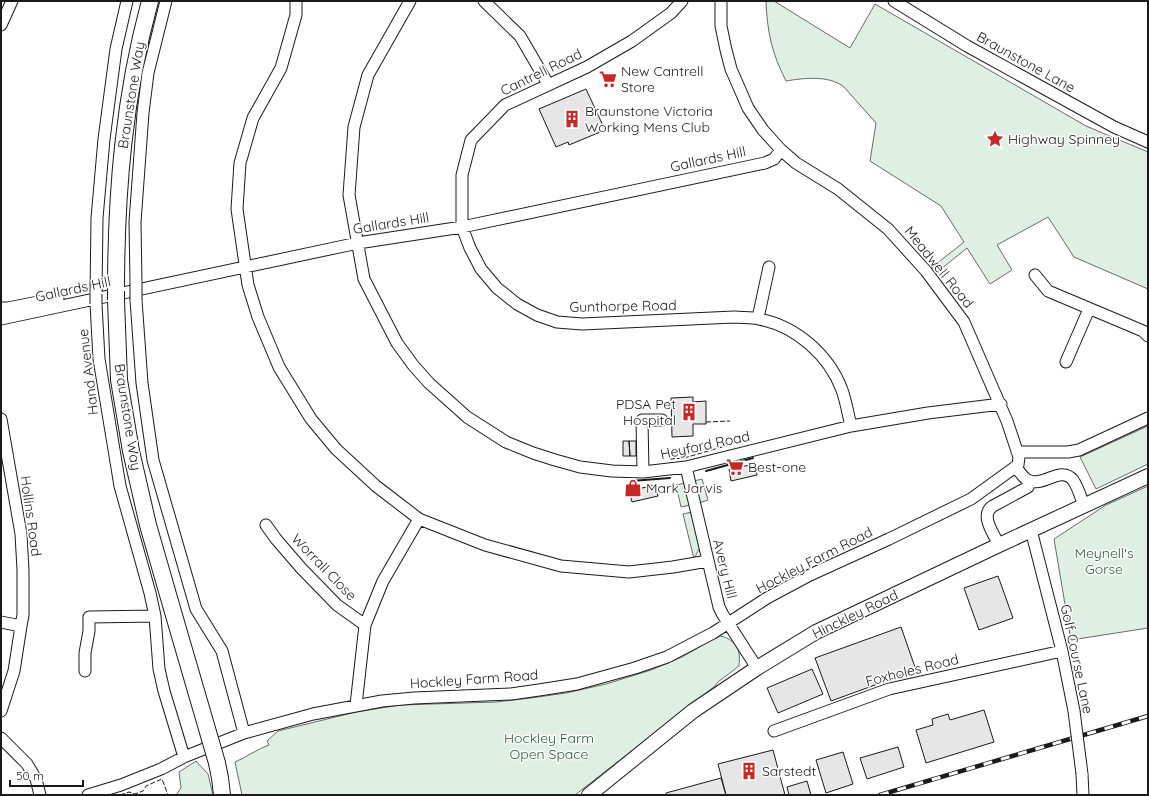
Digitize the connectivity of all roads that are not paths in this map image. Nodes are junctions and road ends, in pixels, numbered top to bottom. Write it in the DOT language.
graph roads {
  1 [pos="12,1"];
  2 [pos="127,1"];
  3 [pos="150,1"];
  4 [pos="166,1"];
  5 [pos="296,1"];
  6 [pos="410,1"];
  7 [pos="484,1"];
  8 [pos="682,1"];
  9 [pos="721,1"];
  10 [pos="894,1"];
  11 [pos="1,25"];
  12 [pos="548,84"];
  13 [pos="1148,142"];
  14 [pos="781,150"];
  15 [pos="462,227"];
  16 [pos="358,243"];
  17 [pos="245,266"];
  18 [pos="769,268"];
  19 [pos="1035,275"];
  20 [pos="58,298"];
  21 [pos="1,308"];
  22 [pos="1089,309"];
  23 [pos="758,318"];
  24 [pos="1,319"];
  25 [pos="1148,336"];
  26 [pos="1066,362"];
  27 [pos="1000,404"];
  28 [pos="1148,418"];
  29 [pos="1,419"];
  30 [pos="662,420"];
  31 [pos="851,426"];
  32 [pos="1017,452"];
  33 [pos="686,467"];
  34 [pos="1016,467"];
  35 [pos="643,472"];
  36 [pos="1148,476"];
  37 [pos="1030,482"];
  38 [pos="1084,506"];
  39 [pos="419,519"];
  40 [pos="266,525"];
  41 [pos="1032,530"];
  42 [pos="999,545"];
  43 [pos="708,561"];
  44 [pos="155,616"];
  45 [pos="1,622"];
  46 [pos="728,624"];
  47 [pos="365,625"];
  48 [pos="21,626"];
  49 [pos="1062,651"];
  50 [pos="757,668"];
  51 [pos="85,671"];
  52 [pos="356,705"];
  53 [pos="1,711"];
  54 [pos="774,731"];
  55 [pos="244,733"];
  56 [pos="1,738"];
  57 [pos="184,757"];
  58 [pos="218,770"];
  59 [pos="40,795"];
  60 [pos="88,795"];
  61 [pos="222,795"];
  62 [pos="230,795"];
  63 [pos="589,795"];
  64 [pos="1084,795"];
  1 -- 11 [label="street"];
  2 -- 44 [label="street, Hand Avenue"];
  3 -- 58 [label="highway, Braunstone Way, bridge"];
  4 -- 55 [label="street, bridge"];
  5 -- 17 [label="street"];
  6 -- 16 [label="street, Heyford Road"];
  7 -- 12 [label="street"];
  8 -- 12 [label="street, Cantrell Road"];
  9 -- 14 [label="street, Meadwell Road"];
  10 -- 13 [label="street, Braunstone Lane"];
  12 -- 15 [label="street, Cantrell Road"];
  14 -- 15 [label="street, Gallards Hill"];
  14 -- 27 [label="street, Meadwell Road"];
  15 -- 16 [label="street, Gallards Hill"];
  15 -- 23 [label="street, Gunthorpe Road"];
  16 -- 17 [label="street, Gallards Hill"];
  16 -- 35 [label="street, Heyford Road"];
  17 -- 24 [label="street, Gallards Hill"];
  17 -- 39 [label="street"];
  18 -- 23 [label="street"];
  19 -- 22 [label="street"];
  20 -- 21 [label="street, Gallards Hill"];
  22 -- 25 [label="street"];
  22 -- 26 [label="street"];
  23 -- 31 [label="street, Gunthorpe Road"];
  27 -- 31 [label="street, Heyford Road"];
  27 -- 32 [label="street, Meadwell Road"];
  28 -- 32 [label="street"];
  29 -- 48 [label="street, Hollins Road"];
  30 -- 35 [label="street"];
  31 -- 33 [label="street, Heyford Road"];
  32 -- 34 [label="street, Meadwell Road"];
  33 -- 35 [label="street, Heyford Road"];
  33 -- 43 [label="street, Avery Hill"];
  34 -- 37 [label="street"];
  34 -- 46 [label="street, Hockley Farm Road"];
  36 -- 38 [label="main road, Hinckley Road"];
  37 -- 38 [label="street"];
  37 -- 42 [label="street"];
  38 -- 41 [label="main road, Hinckley Road"];
  39 -- 43 [label="street"];
  39 -- 47 [label="street"];
  40 -- 47 [label="street, Worrall Close"];
  41 -- 42 [label="main road, Hinckley Road"];
  41 -- 49 [label="street, Golf Course Lane"];
  42 -- 50 [label="main road, Hinckley Road"];
  43 -- 46 [label="street, Avery Hill"];
  44 -- 51 [label="street"];
  44 -- 57 [label="street, Hand Avenue"];
  45 -- 48 [label="street"];
  46 -- 50 [label="street, Avery Hill"];
  46 -- 52 [label="street, Hockley Farm Road"];
  47 -- 52 [label="street"];
  48 -- 53 [label="street, Hollins Road"];
  49 -- 54 [label="street, Foxholes Road"];
  49 -- 64 [label="street, Golf Course Lane, bridge"];
  50 -- 63 [label="main road, Hinckley Road"];
  52 -- 55 [label="street, Hockley Farm Road"];
  55 -- 57 [label="street, Hockley Farm Road"];
  56 -- 59 [label="street"];
  57 -- 60 [label="street, Hockley Farm Road"];
  58 -- 61 [label="highway, Braunstone Way"];
  58 -- 62 [label="highway, Braunstone Way"];
}
